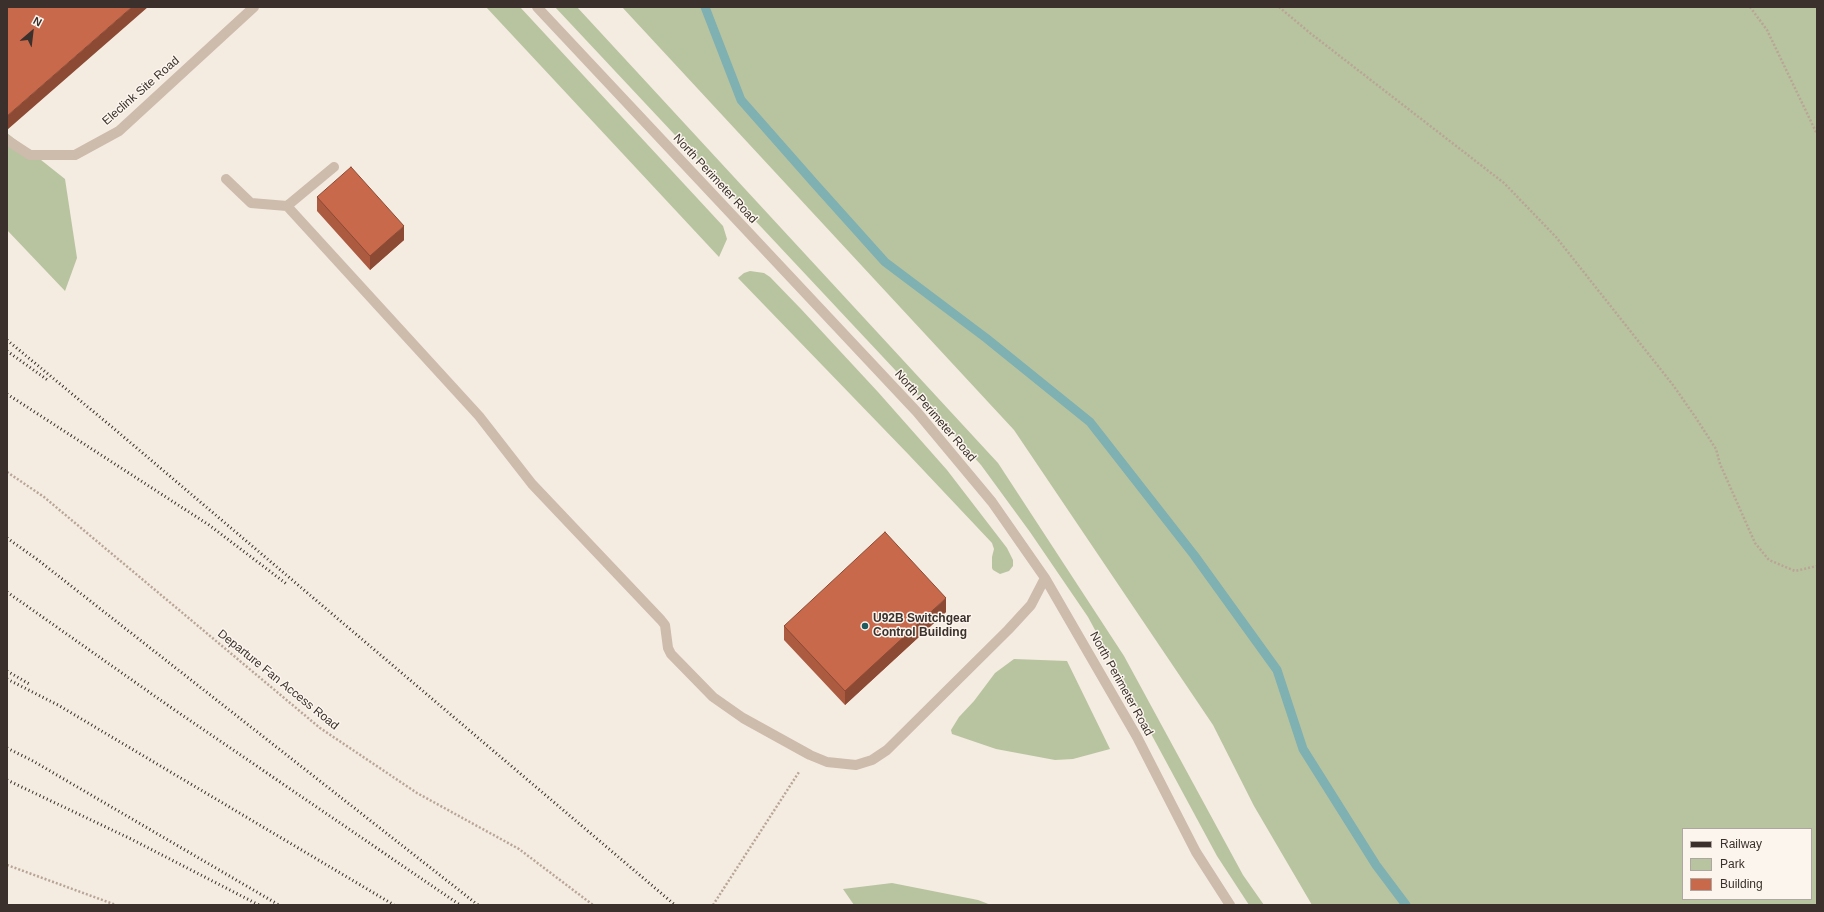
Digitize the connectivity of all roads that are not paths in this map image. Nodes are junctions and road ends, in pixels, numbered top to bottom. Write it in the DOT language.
graph roads {
  1 [pos="254,7"];
  2 [pos="537,7"];
  3 [pos="7,140"];
  4 [pos="334,167"];
  5 [pos="226,179"];
  6 [pos="287,206"];
  7 [pos="1045,578"];
  8 [pos="1230,905"];
  1 -- 3 [label="lane, Eleclink Site Road"];
  2 -- 7 [label="lane, North Perimeter Road"];
  4 -- 6 [label="lane"];
  5 -- 6 [label="lane"];
  6 -- 7 [label="lane"];
  7 -- 8 [label="lane, North Perimeter Road"];
}
